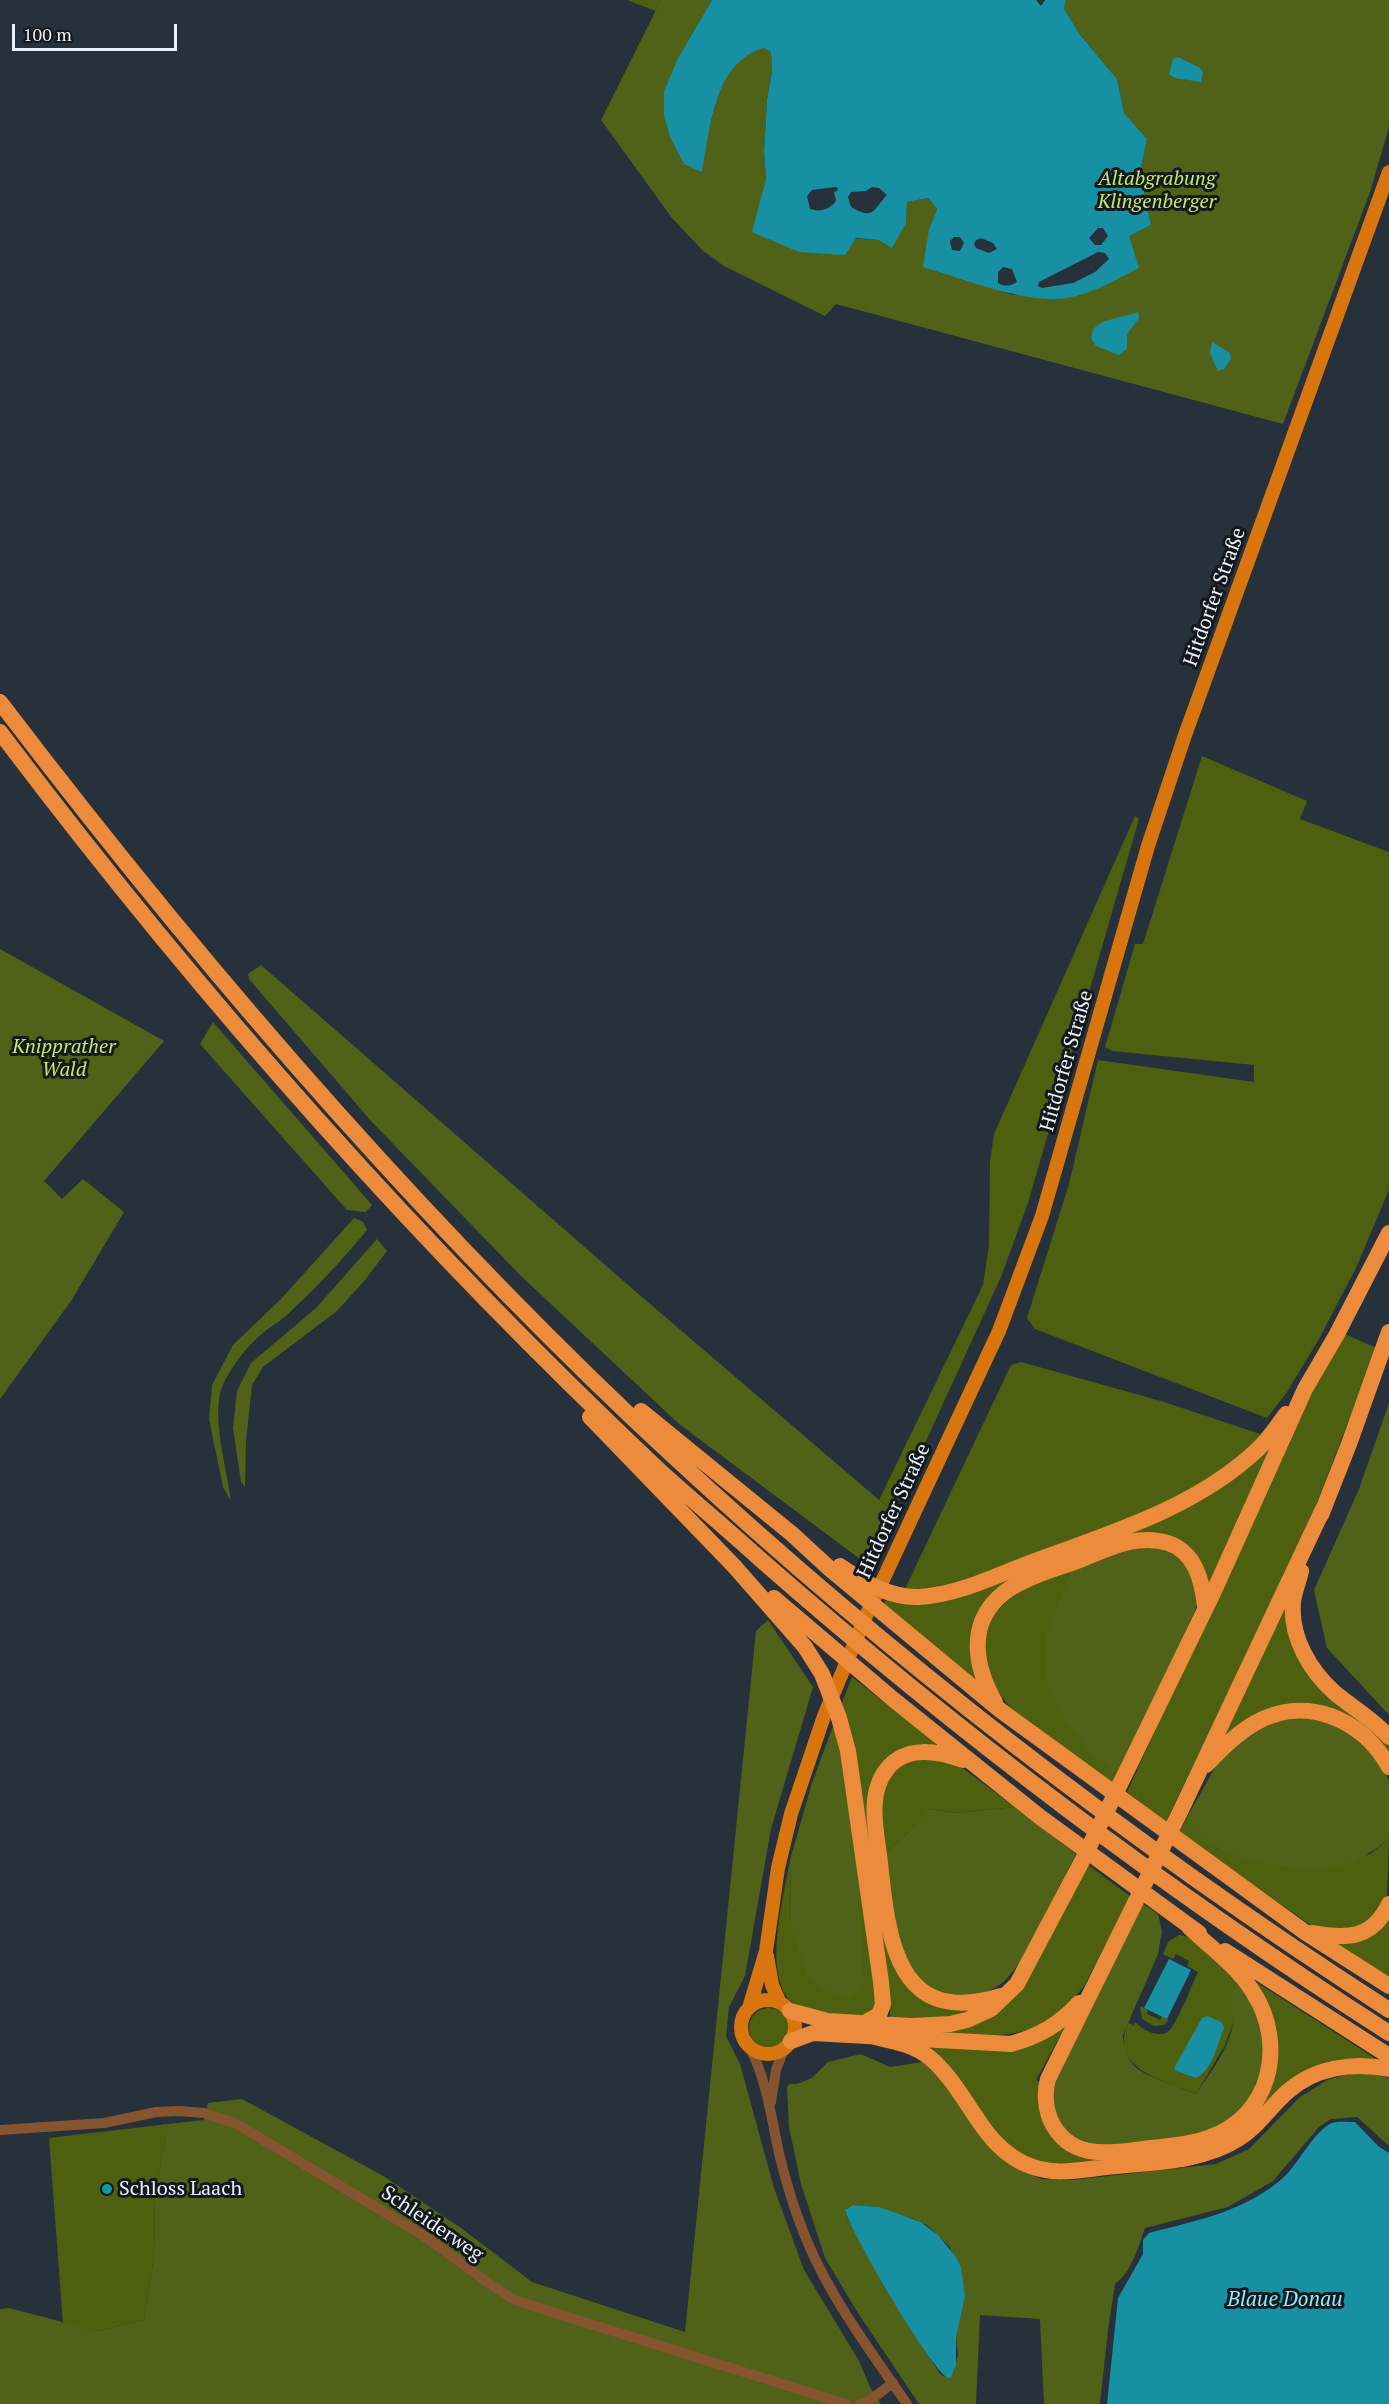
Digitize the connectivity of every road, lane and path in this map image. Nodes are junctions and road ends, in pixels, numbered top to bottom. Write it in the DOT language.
graph roads {
  1 [pos="1389,172"];
  2 [pos="0,702"];
  3 [pos="0,732"];
  4 [pos="1389,1233"];
  5 [pos="494,1307"];
  6 [pos="1389,1332"];
  7 [pos="578,1364"];
  8 [pos="1305,1389"];
  9 [pos="1325,1504"];
  10 [pos="792,1534"];
  11 [pos="734,1566"];
  12 [pos="1205,1606"];
  13 [pos="1000,1710"];
  14 [pos="1389,1737"];
  15 [pos="971,1763"];
  16 [pos="1389,1767"];
  17 [pos="1199,1772"];
  18 [pos="1389,1904"];
  19 [pos="1189,1927"];
  20 [pos="1306,1933"];
  21 [pos="766,1952"];
  22 [pos="1389,1986"];
  23 [pos="1092,1989"];
  24 [pos="1010,1993"];
  25 [pos="749,2007"];
  26 [pos="785,2007"];
  27 [pos="1389,2010"];
  28 [pos="869,2029"];
  29 [pos="1389,2033"];
  30 [pos="788,2045"];
  31 [pos="750,2048"];
  32 [pos="1389,2056"];
  33 [pos="1389,2069"];
  34 [pos="771,2108"];
  35 [pos="0,2130"];
  36 [pos="893,2383"];
  37 [pos="846,2404"];
  38 [pos="860,2404"];
  39 [pos="907,2404"];
  1 -- 21 [label="main road, Hitdorfer Straße"];
  2 -- 7 [label="highway"];
  3 -- 5 [label="highway"];
  4 -- 8 [label="highway"];
  5 -- 11 [label="highway"];
  5 -- 29 [label="highway"];
  6 -- 9 [label="highway"];
  7 -- 10 [label="highway"];
  7 -- 27 [label="highway"];
  8 -- 10 [label="highway"];
  8 -- 12 [label="highway"];
  9 -- 14 [label="highway"];
  9 -- 17 [label="highway"];
  10 -- 13 [label="highway"];
  11 -- 15 [label="highway"];
  11 -- 28 [label="highway"];
  12 -- 13 [label="highway"];
  12 -- 24 [label="highway"];
  13 -- 20 [label="highway"];
  15 -- 19 [label="highway"];
  15 -- 24 [label="highway"];
  16 -- 17 [label="highway"];
  17 -- 23 [label="highway"];
  18 -- 20 [label="highway"];
  19 -- 23 [label="highway"];
  19 -- 32 [label="highway"];
  20 -- 22 [label="highway"];
  21 -- 25 [label="main road, Hitdorfer Straße"];
  21 -- 26 [label="main road, Hitdorfer Straße"];
  23 -- 28 [label="highway"];
  24 -- 28 [label="highway"];
  25 -- 26 [label="main road"];
  25 -- 31 [label="main road"];
  26 -- 28 [label="highway"];
  26 -- 30 [label="main road"];
  28 -- 30 [label="highway"];
  28 -- 33 [label="highway"];
  30 -- 31 [label="main road"];
  30 -- 34 [label="street"];
  31 -- 34 [label="street"];
  34 -- 36 [label="street"];
  35 -- 37 [label="street, Schleiderweg"];
  36 -- 38 [label="street"];
  36 -- 39 [label="street"];
}
